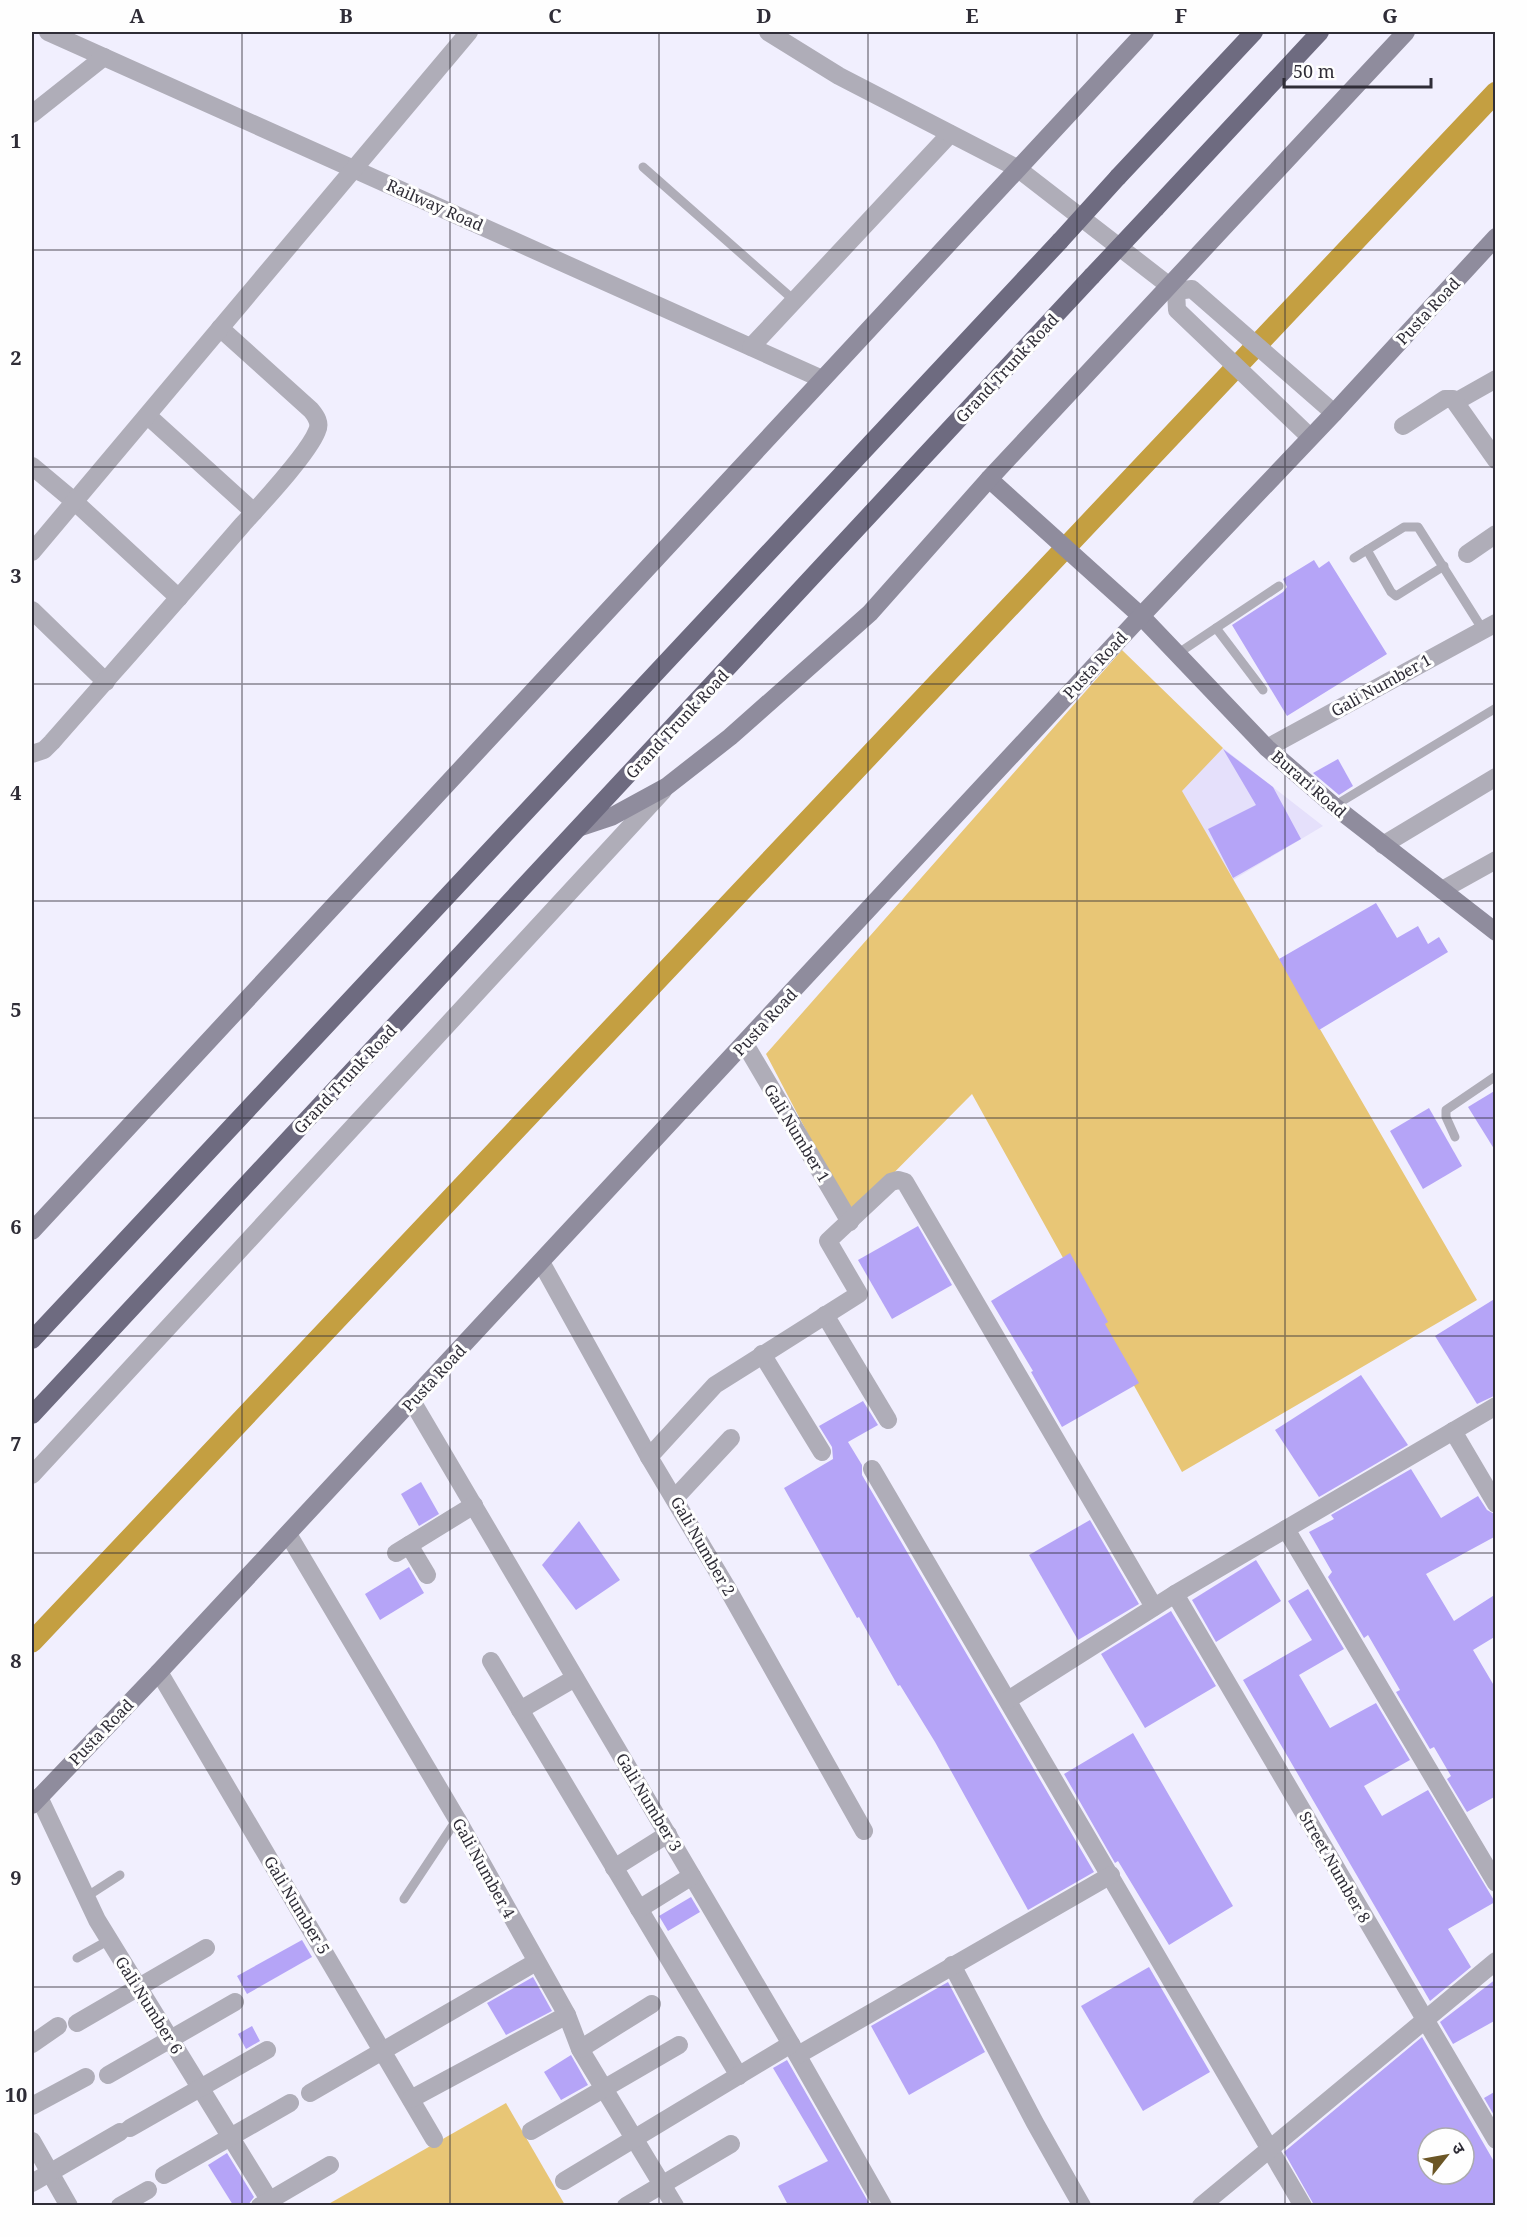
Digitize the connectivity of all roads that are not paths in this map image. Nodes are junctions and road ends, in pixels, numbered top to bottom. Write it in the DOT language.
graph roads {
  1 [pos="48,32"];
  2 [pos="469,32"];
  3 [pos="768,32"];
  4 [pos="1145,32"];
  5 [pos="1254,32"];
  6 [pos="1320,32"];
  7 [pos="1406,32"];
  8 [pos="72,36"];
  9 [pos="104,57"];
  10 [pos="32,114"];
  11 [pos="950,134"];
  12 [pos="643,167"];
  13 [pos="1017,168"];
  14 [pos="354,170"];
  15 [pos="1496,237"];
  16 [pos="1173,288"];
  17 [pos="795,301"];
  18 [pos="220,328"];
  19 [pos="751,347"];
  20 [pos="822,379"];
  21 [pos="1496,379"];
  22 [pos="1457,401"];
  23 [pos="1334,413"];
  24 [pos="148,416"];
  25 [pos="1403,426"];
  26 [pos="1310,437"];
  27 [pos="1496,460"];
  28 [pos="32,466"];
  29 [pos="989,479"];
  30 [pos="75,502"];
  31 [pos="254,512"];
  32 [pos="1496,534"];
  33 [pos="1367,550"];
  34 [pos="32,552"];
  35 [pos="1467,554"];
  36 [pos="1354,558"];
  37 [pos="1444,566"];
  38 [pos="1280,586"];
  39 [pos="179,598"];
  40 [pos="32,610"];
  41 [pos="1141,616"];
  42 [pos="1492,625"];
  43 [pos="1216,628"];
  44 [pos="1177,654"];
  45 [pos="106,682"];
  46 [pos="1263,690"];
  47 [pos="1496,708"];
  48 [pos="1267,748"];
  49 [pos="32,754"];
  50 [pos="1496,777"];
  51 [pos="666,787"];
  52 [pos="1334,806"];
  53 [pos="581,827"];
  54 [pos="1383,845"];
  55 [pos="1496,860"];
  56 [pos="1442,890"];
  57 [pos="1496,932"];
  58 [pos="745,1044"];
  59 [pos="1496,1076"];
  60 [pos="1455,1137"];
  61 [pos="850,1222"];
  62 [pos="32,1232"];
  63 [pos="541,1262"];
  64 [pos="825,1315"];
  65 [pos="32,1340"];
  66 [pos="762,1354"];
  67 [pos="412,1401"];
  68 [pos="1496,1406"];
  69 [pos="32,1415"];
  70 [pos="888,1420"];
  71 [pos="1453,1431"];
  72 [pos="731,1438"];
  73 [pos="822,1452"];
  74 [pos="649,1457"];
  75 [pos="872,1469"];
  76 [pos="32,1475"];
  77 [pos="675,1498"];
  78 [pos="1496,1503"];
  79 [pos="474,1505"];
  80 [pos="1286,1529"];
  81 [pos="288,1534"];
  82 [pos="427,1575"];
  83 [pos="1175,1594"];
  84 [pos="1154,1607"];
  85 [pos="491,1661"];
  86 [pos="159,1672"];
  87 [pos="575,1678"];
  88 [pos="1008,1700"];
  89 [pos="520,1710"];
  90 [pos="35,1801"];
  91 [pos="457,1819"];
  92 [pos="864,1831"];
  93 [pos="668,1834"];
  94 [pos="614,1868"];
  95 [pos="120,1875"];
  96 [pos="1111,1875"];
  97 [pos="692,1876"];
  98 [pos="1496,1883"];
  99 [pos="86,1897"];
  100 [pos="404,1899"];
  101 [pos="639,1909"];
  102 [pos="109,1940"];
  103 [pos="206,1948"];
  104 [pos="77,1958"];
  105 [pos="1496,1961"];
  106 [pos="536,1962"];
  107 [pos="952,1965"];
  108 [pos="137,1988"];
  109 [pos="235,2002"];
  110 [pos="652,2004"];
  111 [pos="567,2015"];
  112 [pos="1424,2019"];
  113 [pos="77,2023"];
  114 [pos="58,2026"];
  115 [pos="170,2040"];
  116 [pos="32,2044"];
  117 [pos="679,2045"];
  118 [pos="580,2049"];
  119 [pos="267,2050"];
  120 [pos="382,2050"];
  121 [pos="794,2050"];
  122 [pos="108,2075"];
  123 [pos="738,2076"];
  124 [pos="86,2077"];
  125 [pos="200,2088"];
  126 [pos="604,2088"];
  127 [pos="310,2093"];
  128 [pos="411,2099"];
  129 [pos="290,2103"];
  130 [pos="32,2106"];
  131 [pos="531,2130"];
  132 [pos="230,2137"];
  133 [pos="434,2139"];
  134 [pos="635,2140"];
  135 [pos="1496,2140"];
  136 [pos="32,2141"];
  137 [pos="731,2144"];
  138 [pos="1270,2148"];
  139 [pos="330,2165"];
  140 [pos="50,2173"];
  141 [pos="164,2175"];
  142 [pos="564,2181"];
  143 [pos="32,2183"];
  144 [pos="662,2185"];
  145 [pos="148,2190"];
  146 [pos="268,2204"];
  147 [pos="69,2205"];
  148 [pos="120,2205"];
  149 [pos="626,2205"];
  150 [pos="675,2205"];
  151 [pos="882,2205"];
  152 [pos="1082,2205"];
  153 [pos="1201,2205"];
  154 [pos="1303,2205"];
  1 -- 8 [label="street, Railway Road"];
  2 -- 14 [label="street"];
  3 -- 11 [label="street"];
  4 -- 13 [label="main road"];
  5 -- 65 [label="highway, bridge"];
  6 -- 53 [label="highway, Grand Trunk Road, bridge"];
  7 -- 16 [label="main road"];
  8 -- 9 [label="street, Railway Road"];
  9 -- 10 [label="street"];
  9 -- 14 [label="street, Railway Road"];
  11 -- 13 [label="street"];
  11 -- 17 [label="street"];
  12 -- 17 [label="lane"];
  13 -- 16 [label="street"];
  13 -- 20 [label="main road"];
  14 -- 18 [label="street"];
  14 -- 19 [label="street, Railway Road"];
  15 -- 23 [label="main road, Pusta Road"];
  16 -- 23 [label="street"];
  16 -- 26 [label="street"];
  16 -- 29 [label="main road"];
  17 -- 19 [label="street"];
  18 -- 24 [label="street"];
  18 -- 31 [label="street"];
  19 -- 20 [label="street, Railway Road"];
  20 -- 62 [label="main road"];
  21 -- 22 [label="street"];
  22 -- 25 [label="street"];
  22 -- 27 [label="street"];
  23 -- 26 [label="main road, Pusta Road"];
  24 -- 30 [label="street"];
  24 -- 31 [label="street"];
  26 -- 41 [label="main road, Pusta Road"];
  28 -- 30 [label="street"];
  29 -- 41 [label="main road, Burari Road"];
  29 -- 51 [label="main road"];
  30 -- 34 [label="street"];
  30 -- 39 [label="street"];
  31 -- 39 [label="street"];
  32 -- 35 [label="street"];
  33 -- 36 [label="lane"];
  33 -- 37 [label="lane"];
  33 -- 37 [label="lane"];
  37 -- 42 [label="lane"];
  38 -- 43 [label="lane"];
  39 -- 45 [label="street"];
  40 -- 45 [label="street"];
  41 -- 44 [label="main road, Burari Road"];
  41 -- 58 [label="main road, Pusta Road"];
  42 -- 48 [label="street, Gali Number 1"];
  43 -- 44 [label="lane"];
  43 -- 46 [label="lane"];
  44 -- 48 [label="main road, Burari Road"];
  45 -- 49 [label="street"];
  47 -- 52 [label="lane"];
  48 -- 52 [label="main road, Burari Road"];
  50 -- 54 [label="street"];
  51 -- 53 [label="main road"];
  51 -- 76 [label="street"];
  52 -- 54 [label="main road, Burari Road"];
  53 -- 69 [label="highway, Grand Trunk Road"];
  54 -- 56 [label="main road, Burari Road"];
  55 -- 56 [label="street"];
  56 -- 57 [label="main road, Burari Road"];
  58 -- 61 [label="street, Gali Number 1"];
  58 -- 63 [label="main road, Pusta Road"];
  59 -- 60 [label="lane"];
  61 -- 64 [label="street"];
  61 -- 84 [label="street"];
  63 -- 67 [label="main road, Pusta Road"];
  63 -- 74 [label="street, Gali Number 2"];
  64 -- 66 [label="street"];
  64 -- 70 [label="street"];
  66 -- 73 [label="street"];
  66 -- 74 [label="street"];
  67 -- 79 [label="street, Gali Number 3"];
  67 -- 81 [label="main road, Pusta Road"];
  68 -- 71 [label="street"];
  71 -- 78 [label="street"];
  71 -- 80 [label="street"];
  72 -- 77 [label="street"];
  74 -- 77 [label="street, Gali Number 2"];
  75 -- 88 [label="street"];
  77 -- 92 [label="street, Gali Number 2"];
  79 -- 82 [label="street"];
  79 -- 87 [label="street, Gali Number 3"];
  80 -- 83 [label="street"];
  80 -- 98 [label="street"];
  81 -- 86 [label="main road, Pusta Road"];
  81 -- 91 [label="street, Gali Number 4"];
  83 -- 84 [label="street"];
  83 -- 112 [label="street, Street Number 8"];
  84 -- 88 [label="street"];
  85 -- 89 [label="street"];
  86 -- 90 [label="main road, Pusta Road"];
  86 -- 120 [label="street, Gali Number 5"];
  87 -- 89 [label="street"];
  87 -- 93 [label="street, Gali Number 3"];
  88 -- 96 [label="street"];
  89 -- 94 [label="street"];
  90 -- 99 [label="street, Gali Number 6"];
  91 -- 100 [label="lane"];
  91 -- 106 [label="street, Gali Number 4"];
  93 -- 94 [label="street"];
  93 -- 97 [label="street, Gali Number 3"];
  94 -- 101 [label="street"];
  95 -- 99 [label="lane"];
  96 -- 107 [label="street"];
  96 -- 138 [label="street"];
  97 -- 101 [label="street"];
  97 -- 121 [label="street, Gali Number 3"];
  99 -- 102 [label="street, Gali Number 6"];
  101 -- 123 [label="street"];
  102 -- 104 [label="lane"];
  102 -- 108 [label="street, Gali Number 6"];
  103 -- 108 [label="street"];
  105 -- 112 [label="street"];
  106 -- 111 [label="street, Gali Number 4"];
  106 -- 120 [label="street"];
  107 -- 121 [label="street"];
  107 -- 152 [label="street"];
  108 -- 113 [label="street"];
  108 -- 115 [label="street, Gali Number 6"];
  109 -- 115 [label="street"];
  110 -- 118 [label="street"];
  111 -- 118 [label="street, Gali Number 4"];
  111 -- 128 [label="street"];
  112 -- 135 [label="street, Street Number 8"];
  112 -- 138 [label="street"];
  114 -- 116 [label="street"];
  115 -- 122 [label="street"];
  115 -- 125 [label="street, Gali Number 6"];
  117 -- 126 [label="street"];
  118 -- 126 [label="street, Gali Number 4"];
  119 -- 125 [label="street"];
  120 -- 127 [label="street"];
  120 -- 128 [label="street, Gali Number 5"];
  121 -- 123 [label="street"];
  121 -- 151 [label="street, Gali Number 3"];
  123 -- 134 [label="street"];
  124 -- 130 [label="street"];
  125 -- 132 [label="street, Gali Number 6"];
  125 -- 140 [label="street"];
  126 -- 131 [label="street"];
  126 -- 134 [label="street, Gali Number 4"];
  128 -- 133 [label="street, Gali Number 5"];
  129 -- 132 [label="street"];
  132 -- 141 [label="street"];
  132 -- 146 [label="street, Gali Number 6"];
  134 -- 142 [label="street"];
  134 -- 144 [label="street, Gali Number 4"];
  136 -- 140 [label="street"];
  137 -- 144 [label="street"];
  138 -- 153 [label="street"];
  138 -- 154 [label="street"];
  139 -- 146 [label="street"];
  140 -- 143 [label="street"];
  140 -- 147 [label="street"];
  144 -- 149 [label="street"];
  144 -- 150 [label="street, Gali Number 4"];
  145 -- 148 [label="street"];
}
